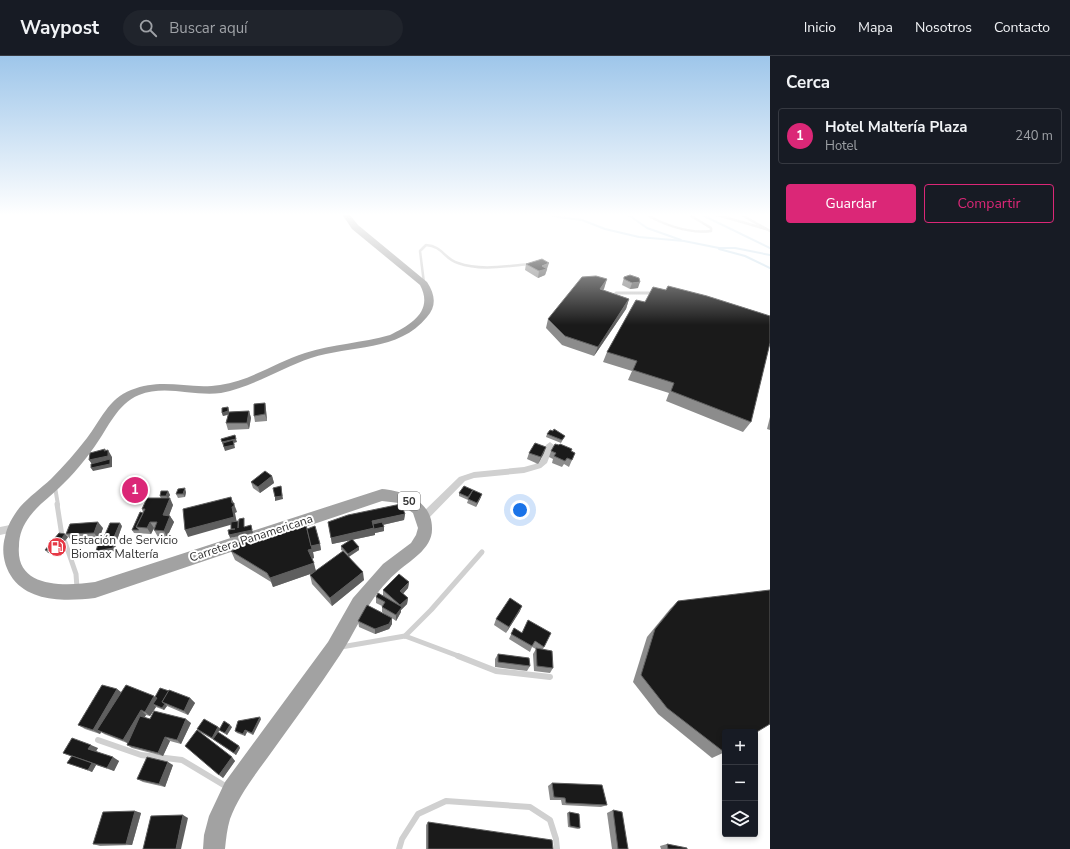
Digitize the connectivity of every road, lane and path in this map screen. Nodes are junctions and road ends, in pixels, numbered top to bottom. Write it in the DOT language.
graph roads {
  1 [pos="384,251"];
  2 [pos="420,251"];
  3 [pos="444,251"];
  4 [pos="534,264"];
  5 [pos="424,284"];
  6 [pos="616,293"];
  7 [pos="659,293"];
  8 [pos="550,445"];
  9 [pos="54,484"];
  10 [pos="423,518"];
  11 [pos="15,528"];
  12 [pos="0,531"];
  13 [pos="62,536"];
  14 [pos="65,542"];
  15 [pos="482,552"];
  16 [pos="78,593"];
  17 [pos="405,636"];
  18 [pos="334,648"];
  19 [pos="550,677"];
  20 [pos="98,740"];
  21 [pos="233,790"];
  22 [pos="214,849"];
  23 [pos="398,849"];
  24 [pos="557,849"];
  1 -- 5 [label="highway"];
  2 -- 5 [label="lane"];
  3 -- 4 [label="lane"];
  5 -- 9 [label="highway, Carretera Panamericana / 50"];
  6 -- 7 [label="lane"];
  8 -- 10 [label="street"];
  9 -- 11 [label="highway, Carretera Panamericana / 50"];
  9 -- 13 [label="lane"];
  10 -- 16 [label="highway, Carretera Panamericana / 50"];
  10 -- 18 [label="highway, 50"];
  11 -- 12 [label="street"];
  11 -- 16 [label="highway, Carretera Panamericana / 50"];
  14 -- 16 [label="lane"];
  15 -- 17 [label="lane"];
  17 -- 18 [label="lane"];
  17 -- 19 [label="lane"];
  18 -- 21 [label="highway, 50"];
  20 -- 21 [label="lane"];
  21 -- 22 [label="highway, 50"];
  23 -- 24 [label="lane"];
}
